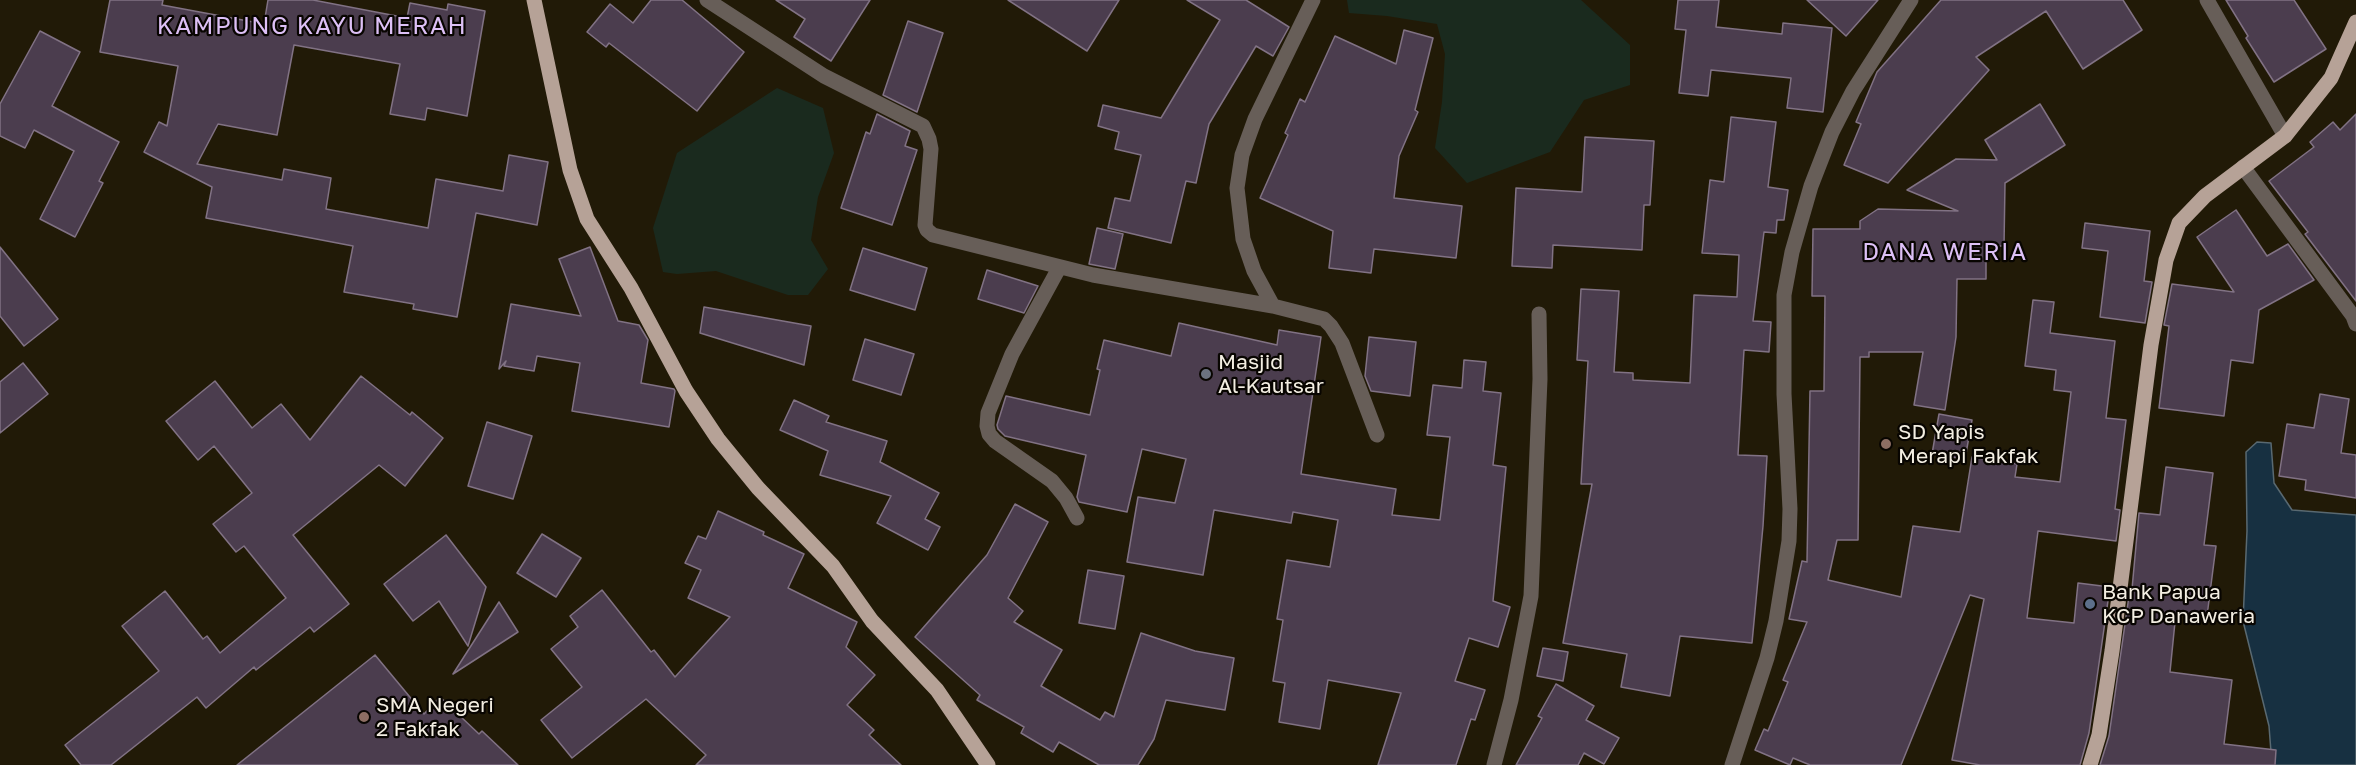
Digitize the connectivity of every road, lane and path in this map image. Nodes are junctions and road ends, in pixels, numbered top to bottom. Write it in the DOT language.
graph roads {
  1 [pos="534,0"];
  2 [pos="707,0"];
  3 [pos="1313,0"];
  4 [pos="1911,0"];
  5 [pos="2207,0"];
  6 [pos="2356,22"];
  7 [pos="2285,136"];
  8 [pos="2243,167"];
  9 [pos="1059,268"];
  10 [pos="1273,306"];
  11 [pos="1539,314"];
  12 [pos="2356,324"];
  13 [pos="1377,435"];
  14 [pos="1077,518"];
  15 [pos="988,765"];
  16 [pos="1494,765"];
  17 [pos="1732,765"];
  18 [pos="2090,765"];
  1 -- 15 [label="main road"];
  2 -- 9 [label="street"];
  3 -- 10 [label="street"];
  4 -- 17 [label="street"];
  5 -- 7 [label="street"];
  6 -- 7 [label="main road"];
  7 -- 8 [label="main road"];
  8 -- 12 [label="street"];
  8 -- 18 [label="main road"];
  9 -- 10 [label="street"];
  9 -- 14 [label="street"];
  10 -- 13 [label="street"];
  11 -- 16 [label="street"];
}
